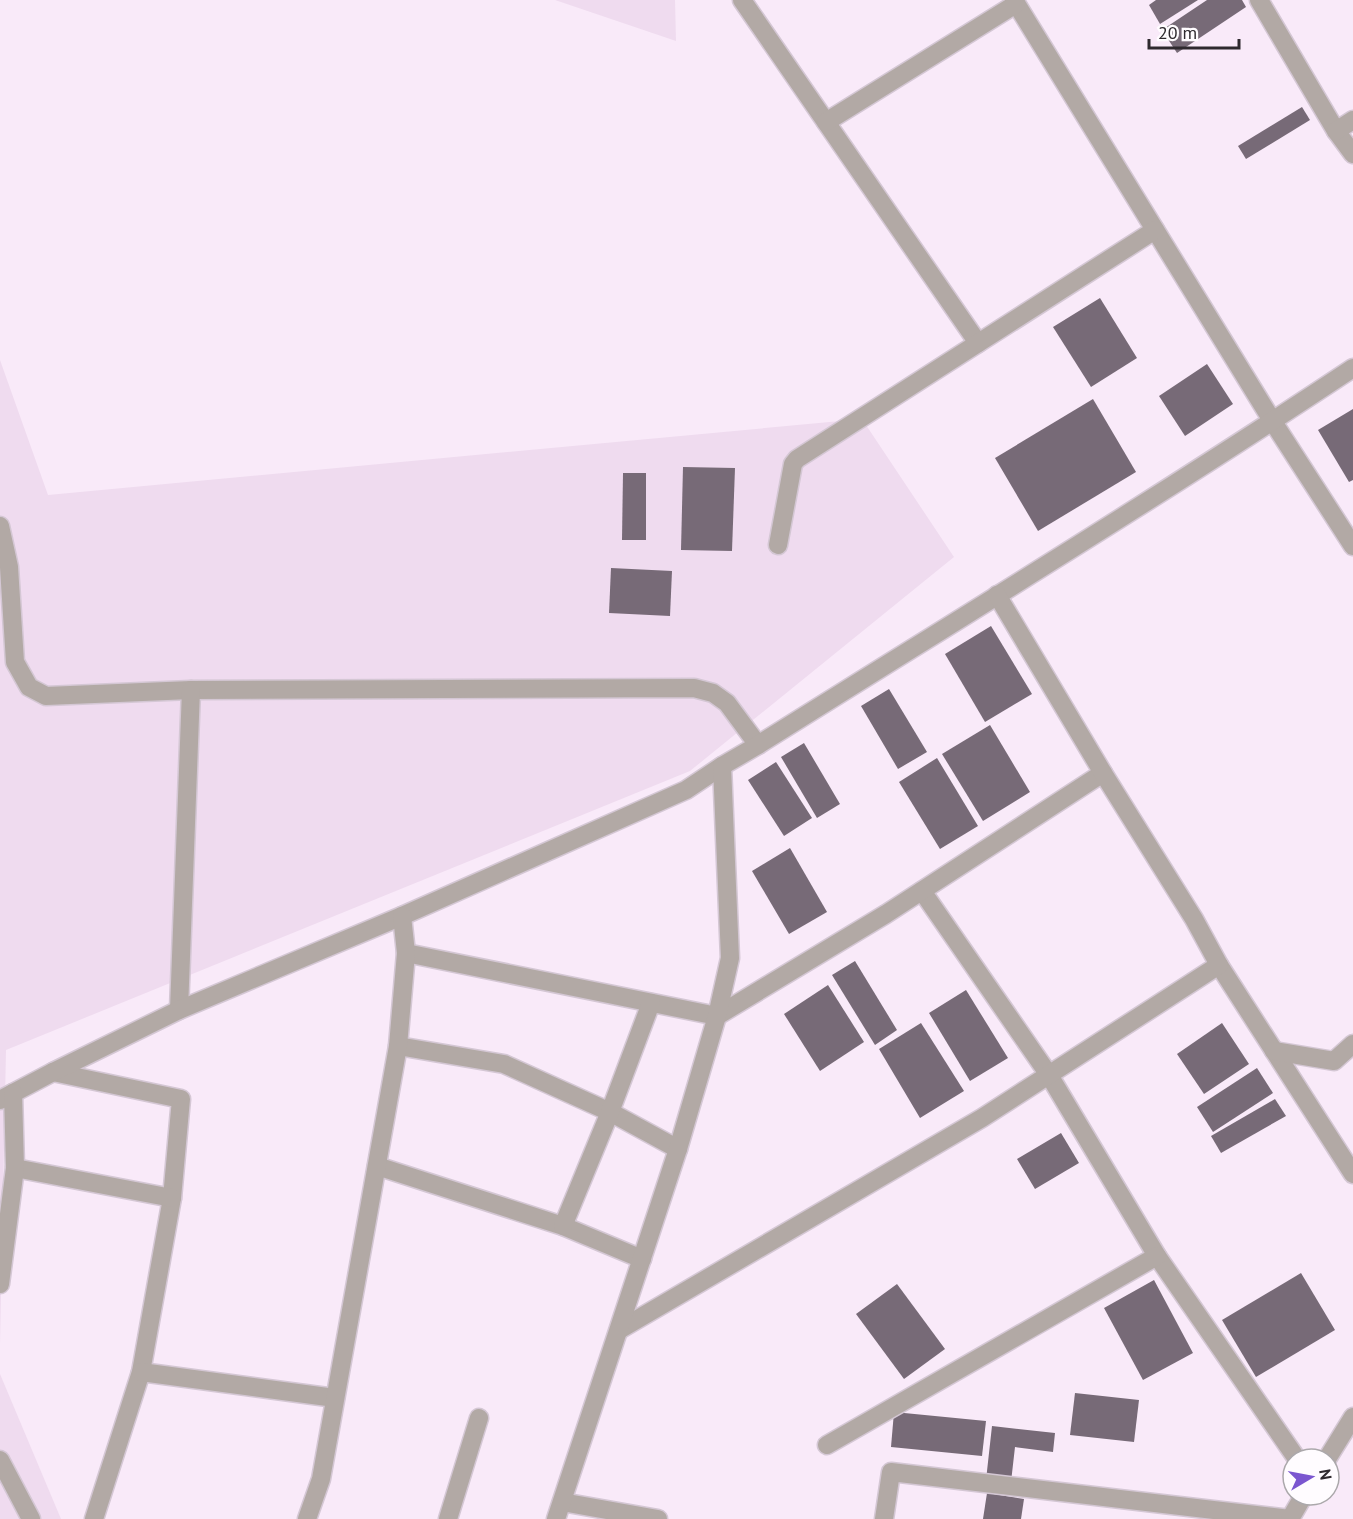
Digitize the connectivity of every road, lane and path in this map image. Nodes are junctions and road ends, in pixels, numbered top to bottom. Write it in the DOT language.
graph roads {
  1 [pos="742,0"];
  2 [pos="1258,0"];
  3 [pos="1015,2"];
  4 [pos="1353,120"];
  5 [pos="826,122"];
  6 [pos="1336,131"];
  7 [pos="1353,154"];
  8 [pos="1155,230"];
  9 [pos="978,343"];
  10 [pos="1353,369"];
  11 [pos="1273,422"];
  12 [pos="0,526"];
  13 [pos="778,545"];
  14 [pos="1353,546"];
  15 [pos="997,596"];
  16 [pos="191,690"];
  17 [pos="758,745"];
  18 [pos="722,766"];
  19 [pos="1103,773"];
  20 [pos="922,891"];
  21 [pos="402,916"];
  22 [pos="406,953"];
  23 [pos="1219,965"];
  24 [pos="651,1002"];
  25 [pos="179,1010"];
  26 [pos="717,1016"];
  27 [pos="1353,1044"];
  28 [pos="398,1046"];
  29 [pos="1274,1051"];
  30 [pos="53,1072"];
  31 [pos="1049,1074"];
  32 [pos="7,1096"];
  33 [pos="610,1112"];
  34 [pos="678,1149"];
  35 [pos="376,1166"];
  36 [pos="15,1168"];
  37 [pos="1353,1174"];
  38 [pos="172,1198"];
  39 [pos="563,1226"];
  40 [pos="1156,1256"];
  41 [pos="642,1259"];
  42 [pos="0,1284"];
  43 [pos="619,1330"];
  44 [pos="141,1372"];
  45 [pos="335,1398"];
  46 [pos="1353,1417"];
  47 [pos="478,1418"];
  48 [pos="827,1445"];
  49 [pos="1289,1447"];
  50 [pos="1334,1447"];
  51 [pos="0,1460"];
  52 [pos="559,1510"];
  53 [pos="33,1518"];
  54 [pos="94,1519"];
  55 [pos="307,1519"];
  56 [pos="448,1519"];
  57 [pos="658,1519"];
  58 [pos="884,1519"];
  59 [pos="1290,1519"];
  1 -- 5 [label="street"];
  2 -- 6 [label="street"];
  3 -- 5 [label="street"];
  3 -- 8 [label="street"];
  4 -- 6 [label="street"];
  5 -- 9 [label="street"];
  6 -- 7 [label="street"];
  8 -- 9 [label="street"];
  8 -- 11 [label="street"];
  9 -- 13 [label="street"];
  10 -- 11 [label="street"];
  11 -- 14 [label="street"];
  11 -- 15 [label="street"];
  12 -- 16 [label="street"];
  15 -- 17 [label="street"];
  15 -- 19 [label="street"];
  16 -- 17 [label="street"];
  16 -- 25 [label="street"];
  17 -- 18 [label="street"];
  18 -- 21 [label="street"];
  18 -- 26 [label="street"];
  19 -- 20 [label="street"];
  19 -- 23 [label="street"];
  20 -- 26 [label="street"];
  20 -- 31 [label="street"];
  21 -- 22 [label="street"];
  21 -- 25 [label="street"];
  22 -- 24 [label="street"];
  22 -- 28 [label="street"];
  23 -- 29 [label="street"];
  23 -- 31 [label="street"];
  24 -- 26 [label="street"];
  24 -- 33 [label="street"];
  25 -- 30 [label="street"];
  26 -- 34 [label="street"];
  27 -- 29 [label="street"];
  28 -- 33 [label="street"];
  28 -- 35 [label="street"];
  29 -- 37 [label="street"];
  30 -- 32 [label="street"];
  30 -- 38 [label="street"];
  31 -- 40 [label="street"];
  31 -- 43 [label="street"];
  32 -- 36 [label="street"];
  33 -- 34 [label="street"];
  33 -- 39 [label="street"];
  34 -- 41 [label="street"];
  35 -- 39 [label="street"];
  35 -- 45 [label="street"];
  36 -- 38 [label="street"];
  36 -- 42 [label="street"];
  38 -- 44 [label="street"];
  39 -- 41 [label="street"];
  40 -- 48 [label="street"];
  40 -- 49 [label="street"];
  41 -- 43 [label="street"];
  43 -- 52 [label="street"];
  44 -- 45 [label="street"];
  44 -- 54 [label="street"];
  45 -- 55 [label="street"];
  46 -- 50 [label="street"];
  47 -- 56 [label="street"];
  51 -- 53 [label="street"];
  52 -- 57 [label="street"];
  58 -- 59 [label="street"];
}
